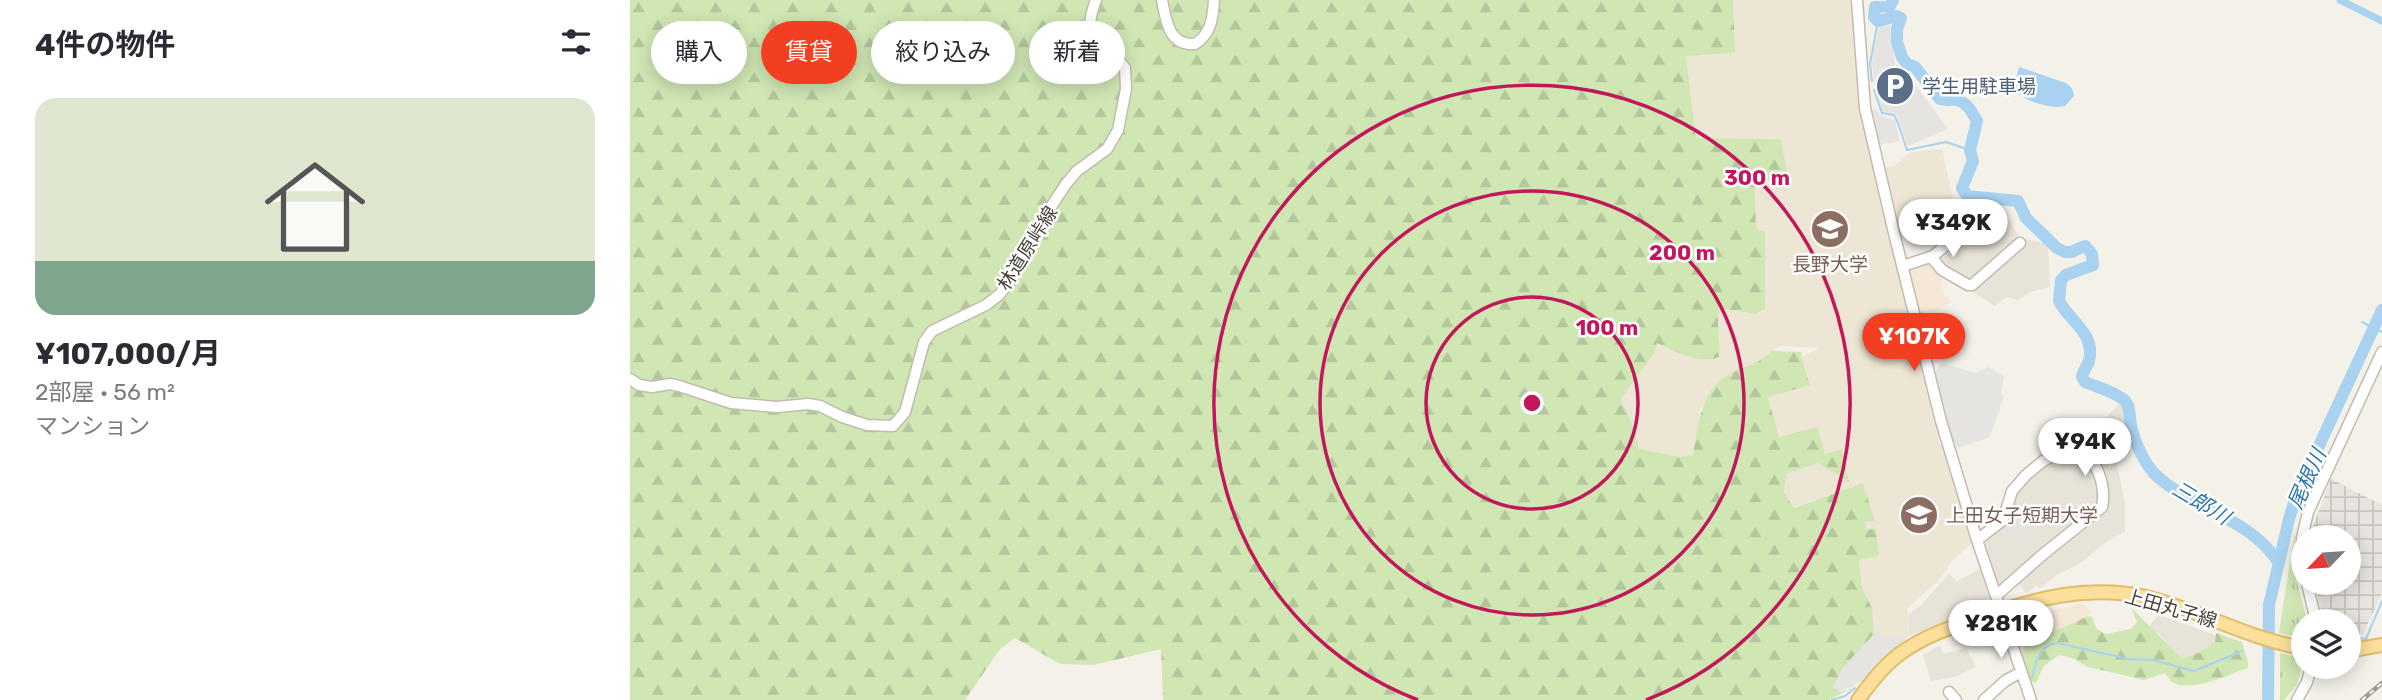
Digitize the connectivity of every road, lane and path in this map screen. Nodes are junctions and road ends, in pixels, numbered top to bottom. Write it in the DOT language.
graph roads {
  1 [pos="1096,0"];
  2 [pos="1162,0"];
  3 [pos="1214,0"];
  4 [pos="1857,0"];
  5 [pos="1983,214"];
  6 [pos="2020,243"];
  7 [pos="1931,257"];
  8 [pos="1903,266"];
  9 [pos="2382,352"];
  10 [pos="630,379"];
  11 [pos="2099,428"];
  12 [pos="2081,441"];
  13 [pos="2305,525"];
  14 [pos="1978,541"];
  15 [pos="1997,595"];
  16 [pos="2001,610"];
  17 [pos="2382,645"];
  18 [pos="2291,646"];
  19 [pos="2361,649"];
  20 [pos="2021,672"];
  21 [pos="2307,679"];
  22 [pos="1860,699"];
  23 [pos="1984,700"];
  24 [pos="2031,700"];
  25 [pos="2297,700"];
  1 -- 10 [label="street, 林道原峠線"];
  2 -- 3 [label="street"];
  4 -- 8 [label="street"];
  5 -- 7 [label="street"];
  6 -- 7 [label="street"];
  7 -- 8 [label="street"];
  8 -- 14 [label="street"];
  9 -- 13 [label="street"];
  11 -- 12 [label="street"];
  12 -- 14 [label="street"];
  12 -- 15 [label="street"];
  14 -- 15 [label="street"];
  15 -- 16 [label="street"];
  16 -- 18 [label="main road, 上田丸子線"];
  16 -- 20 [label="street"];
  16 -- 22 [label="main road, 上田丸子線"];
  17 -- 19 [label="main road"];
  20 -- 23 [label="street"];
  20 -- 24 [label="street"];
  21 -- 25 [label="street"];
}
